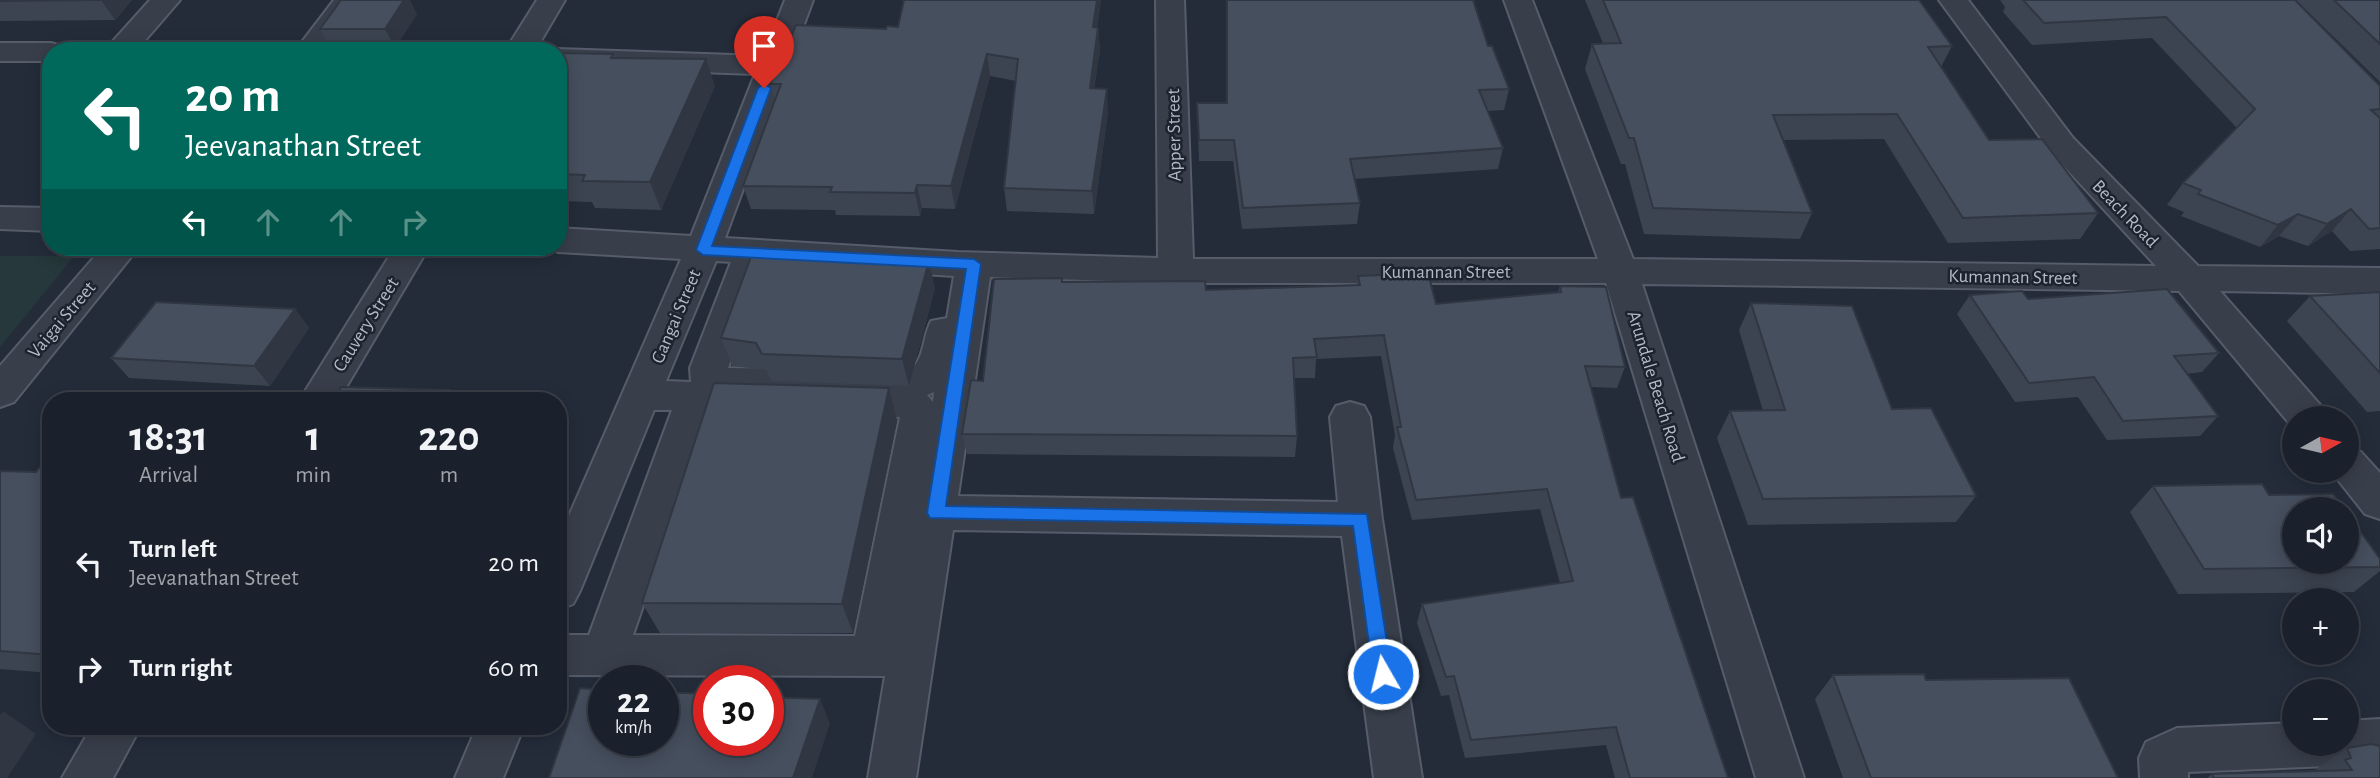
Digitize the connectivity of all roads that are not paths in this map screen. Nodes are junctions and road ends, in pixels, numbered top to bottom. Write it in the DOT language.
graph roads {
  1 [pos="166,0"];
  2 [pos="349,0"];
  3 [pos="551,0"];
  4 [pos="799,0"];
  5 [pos="1170,0"];
  6 [pos="1518,0"];
  7 [pos="1953,0"];
  8 [pos="127,42"];
  9 [pos="317,42"];
  10 [pos="525,42"];
  11 [pos="0,52"];
  12 [pos="42,52"];
  13 [pos="567,58"];
  14 [pos="773,65"];
  15 [pos="0,218"];
  16 [pos="42,220"];
  17 [pos="567,241"];
  18 [pos="703,250"];
  19 [pos="752,253"];
  20 [pos="114,256"];
  21 [pos="407,256"];
  22 [pos="966,264"];
  23 [pos="1176,271"];
  24 [pos="1620,271"];
  25 [pos="2189,279"];
  26 [pos="2380,281"];
  27 [pos="0,392"];
  28 [pos="323,392"];
  29 [pos="641,395"];
  30 [pos="696,397"];
  31 [pos="2298,406"];
  32 [pos="1350,417"];
  33 [pos="2359,477"];
  34 [pos="2380,502"];
  35 [pos="936,513"];
  36 [pos="1360,519"];
  37 [pos="567,570"];
  38 [pos="567,655"];
  39 [pos="604,655"];
  40 [pos="893,656"];
  41 [pos="112,735"];
  42 [pos="497,735"];
  43 [pos="2380,741"];
  44 [pos="2359,742"];
  45 [pos="2284,762"];
  46 [pos="86,778"];
  47 [pos="480,778"];
  48 [pos="891,778"];
  49 [pos="1398,778"];
  50 [pos="1780,778"];
  51 [pos="2164,778"];
  1 -- 8 [label="street"];
  2 -- 9 [label="street"];
  3 -- 10 [label="street"];
  4 -- 14 [label="street, Gangai Street"];
  5 -- 23 [label="street, Apper Street"];
  6 -- 24 [label="street, Arundale Beach Road"];
  7 -- 25 [label="street, Beach Road"];
  11 -- 12 [label="street"];
  13 -- 14 [label="street"];
  14 -- 18 [label="street, Gangai Street"];
  15 -- 16 [label="street"];
  17 -- 18 [label="street, Kumannan Street"];
  18 -- 19 [label="street, Kumannan Street"];
  18 -- 29 [label="street, Gangai Street"];
  19 -- 22 [label="street, Kumannan Street"];
  19 -- 22 [label="street"];
  20 -- 27 [label="street, Vaigai Street"];
  21 -- 28 [label="street, Cauvery Street"];
  22 -- 23 [label="street, Kumannan Street"];
  22 -- 35 [label="street"];
  23 -- 24 [label="street, Kumannan Street"];
  24 -- 25 [label="street, Kumannan Street"];
  24 -- 50 [label="street, Arundale Beach Road"];
  25 -- 26 [label="street, Kumannan Street"];
  25 -- 31 [label="street, Beach Road"];
  29 -- 30 [label="street"];
  29 -- 37 [label="street, Gangai Street"];
  30 -- 39 [label="street"];
  30 -- 40 [label="street"];
  32 -- 36 [label="street"];
  33 -- 34 [label="street"];
  35 -- 36 [label="street"];
  35 -- 40 [label="street"];
  36 -- 49 [label="street"];
  38 -- 39 [label="street"];
  39 -- 40 [label="street"];
  40 -- 48 [label="street"];
  41 -- 46 [label="street"];
  42 -- 47 [label="street"];
  43 -- 44 [label="street"];
  45 -- 51 [label="street"];
}
